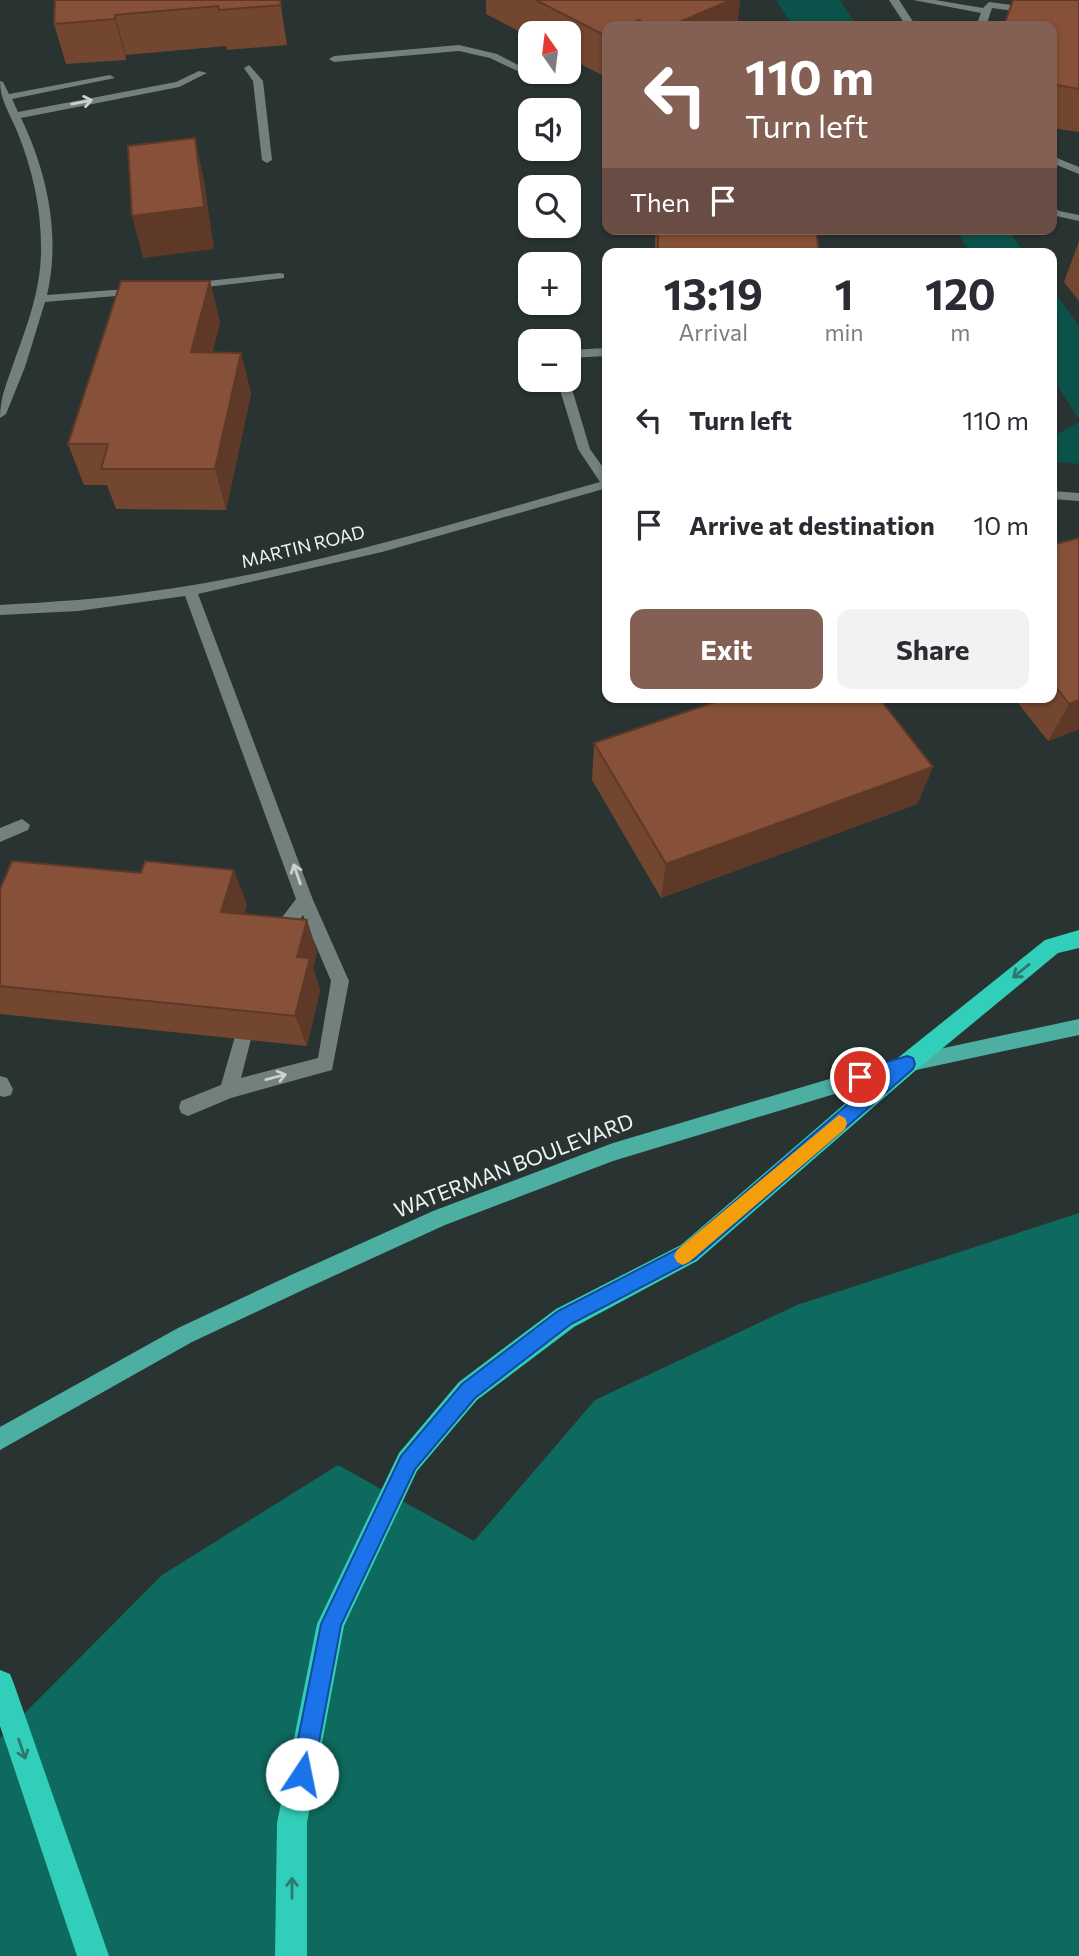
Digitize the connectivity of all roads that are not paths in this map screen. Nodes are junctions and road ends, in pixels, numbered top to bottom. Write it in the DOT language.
graph roads {
  1 [pos="894,0"];
  2 [pos="918,0"];
  3 [pos="990,5"];
  4 [pos="1079,17"];
  5 [pos="908,21"];
  6 [pos="334,59"];
  7 [pos="249,68"];
  8 [pos="518,68"];
  9 [pos="202,73"];
  10 [pos="110,78"];
  11 [pos="0,84"];
  12 [pos="7,97"];
  13 [pos="15,116"];
  14 [pos="267,160"];
  15 [pos="1057,161"];
  16 [pos="1079,171"];
  17 [pos="1057,213"];
  18 [pos="1079,218"];
  19 [pos="280,276"];
  20 [pos="171,287"];
  21 [pos="158,289"];
  22 [pos="42,299"];
  23 [pos="602,352"];
  24 [pos="581,353"];
  25 [pos="567,392"];
  26 [pos="0,414"];
  27 [pos="602,476"];
  28 [pos="602,484"];
  29 [pos="1057,495"];
  30 [pos="1079,497"];
  31 [pos="191,593"];
  32 [pos="0,610"];
  33 [pos="22,825"];
  34 [pos="0,835"];
  35 [pos="305,900"];
  36 [pos="1079,939"];
  37 [pos="268,948"];
  38 [pos="1079,1027"];
  39 [pos="242,1039"];
  40 [pos="907,1064"];
  41 [pos="229,1090"];
  42 [pos="188,1107"];
  43 [pos="0,1439"];
  44 [pos="0,1684"];
  45 [pos="93,1956"];
  46 [pos="291,1956"];
  1 -- 5 [label="street"];
  2 -- 3 [label="street"];
  3 -- 4 [label="street"];
  6 -- 8 [label="street"];
  7 -- 14 [label="street"];
  13 -- 9 [label="street, one-way"];
  10 -- 12 [label="street"];
  11 -- 12 [label="street"];
  12 -- 13 [label="street"];
  13 -- 22 [label="street"];
  15 -- 16 [label="street"];
  17 -- 18 [label="street"];
  19 -- 20 [label="street"];
  21 -- 22 [label="street"];
  22 -- 26 [label="street"];
  23 -- 24 [label="street"];
  25 -- 27 [label="street"];
  28 -- 31 [label="street, MARTIN ROAD"];
  29 -- 30 [label="street"];
  31 -- 32 [label="street, MARTIN ROAD"];
  35 -- 31 [label="street, one-way"];
  33 -- 34 [label="street"];
  35 -- 37 [label="street"];
  41 -- 35 [label="street, one-way"];
  36 -- 40 [label="highway, one-way"];
  38 -- 40 [label="main road, WATERMAN BOULEVARD"];
  39 -- 41 [label="street"];
  40 -- 43 [label="main road, WATERMAN BOULEVARD"];
  46 -- 40 [label="highway, one-way"];
  41 -- 42 [label="street"];
  44 -- 45 [label="highway, one-way"];
}
